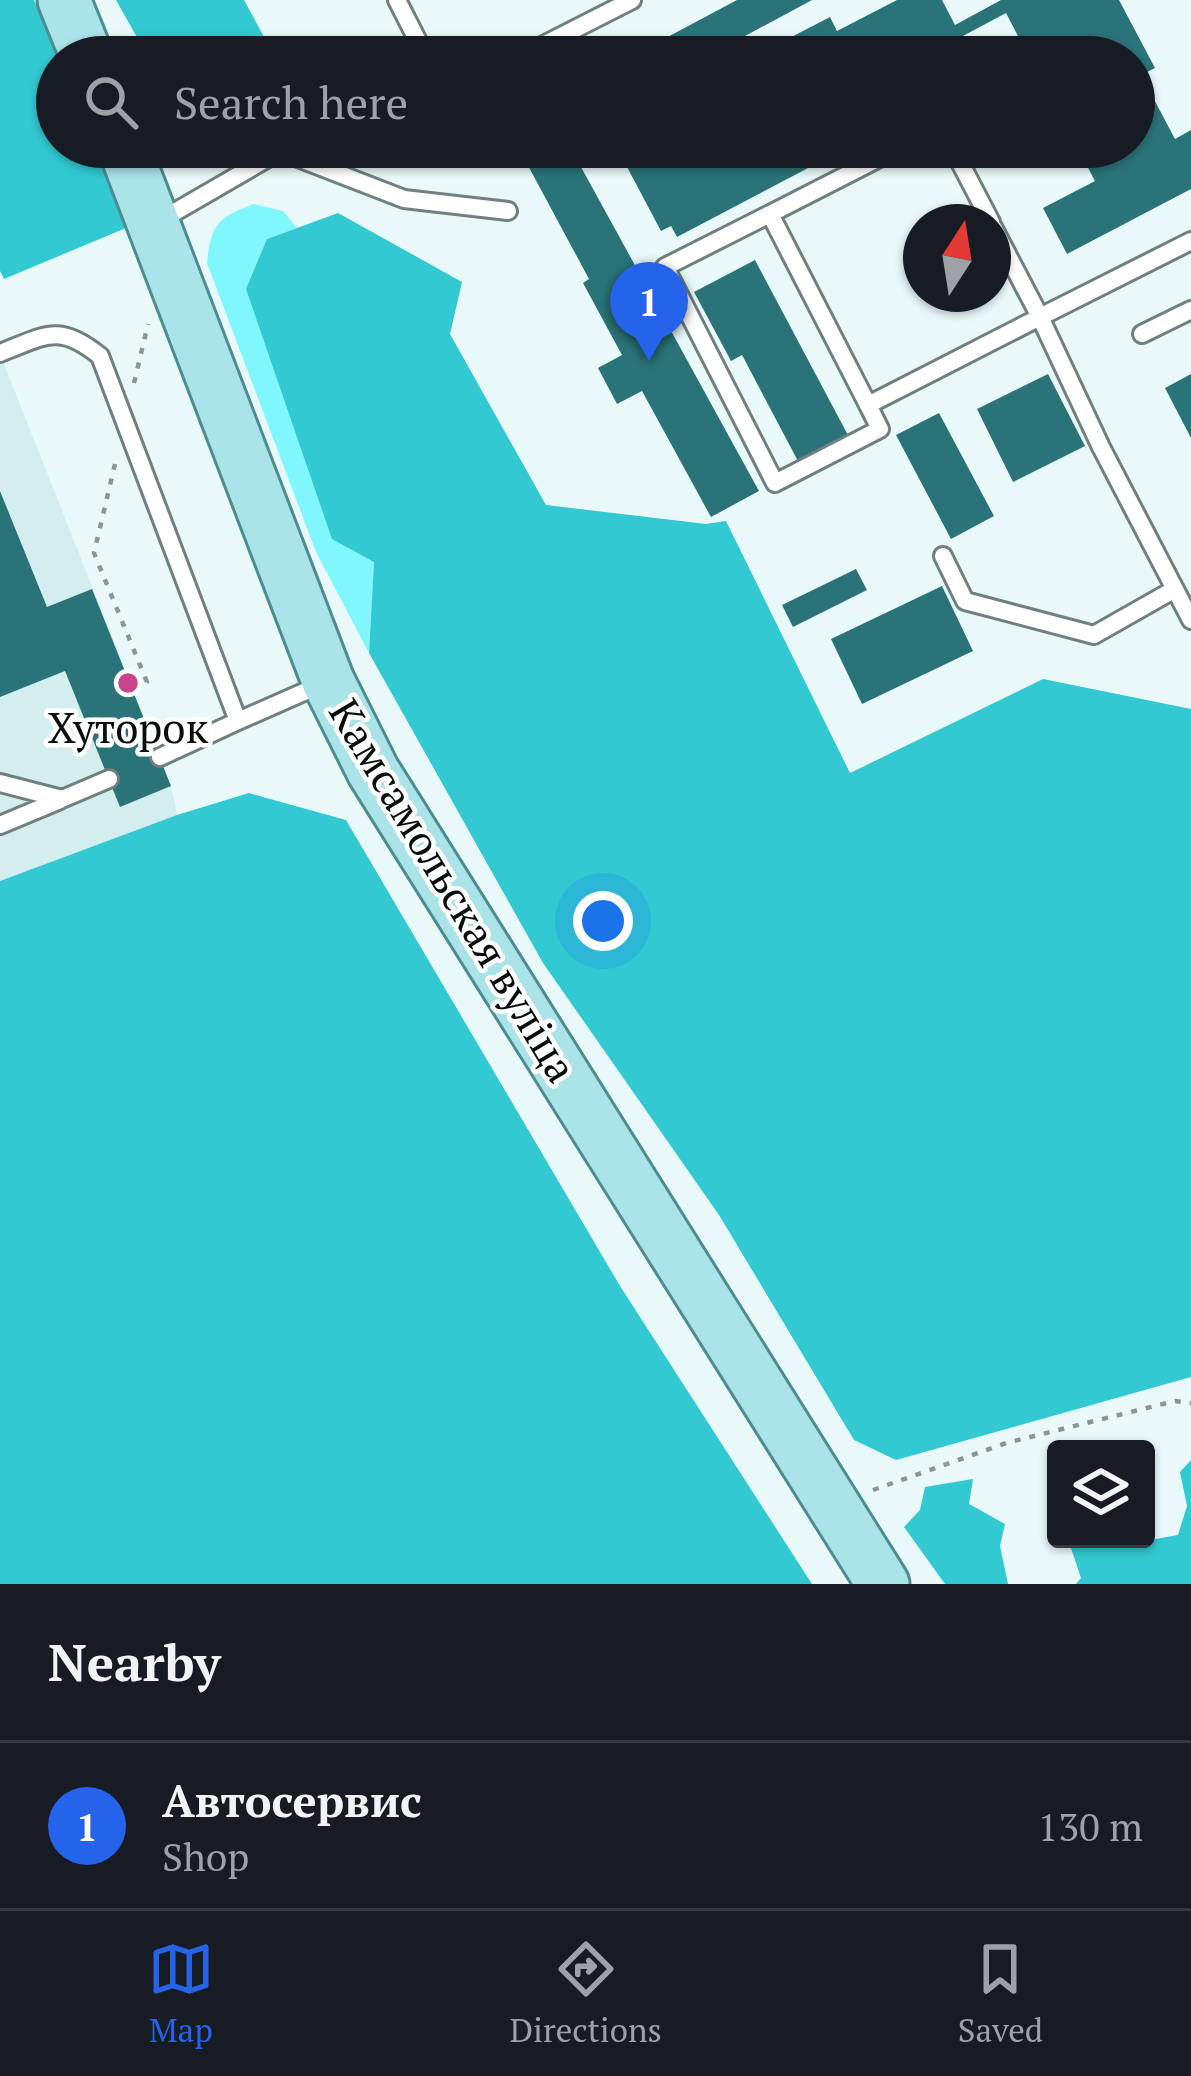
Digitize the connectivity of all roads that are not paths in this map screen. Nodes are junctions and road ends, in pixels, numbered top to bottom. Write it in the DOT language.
graph roads {
  1 [pos="64,0"];
  2 [pos="397,0"];
  3 [pos="632,0"];
  4 [pos="79,36"];
  5 [pos="415,36"];
  6 [pos="561,36"];
  7 [pos="132,168"];
  8 [pos="250,168"];
  9 [pos="324,168"];
  10 [pos="860,168"];
  11 [pos="963,168"];
  12 [pos="982,204"];
  13 [pos="508,211"];
  14 [pos="770,214"];
  15 [pos="154,223"];
  16 [pos="1191,241"];
  17 [pos="1011,261"];
  18 [pos="1191,310"];
  19 [pos="1040,317"];
  20 [pos="1142,334"];
  21 [pos="0,353"];
  22 [pos="868,405"];
  23 [pos="943,556"];
  24 [pos="1175,590"];
  25 [pos="1191,620"];
  26 [pos="328,681"];
  27 [pos="238,721"];
  28 [pos="160,757"];
  29 [pos="109,779"];
  30 [pos="0,784"];
  31 [pos="62,799"];
  32 [pos="0,825"];
  33 [pos="884,1584"];
  1 -- 4 [label="main road"];
  2 -- 5 [label="lane"];
  3 -- 6 [label="lane"];
  7 -- 15 [label="main road, Камсамольская вуліца"];
  8 -- 15 [label="lane"];
  9 -- 13 [label="lane"];
  10 -- 14 [label="lane"];
  11 -- 12 [label="lane"];
  14 -- 22 [label="lane"];
  14 -- 22 [label="lane"];
  15 -- 26 [label="main road, Камсамольская вуліца"];
  16 -- 19 [label="lane"];
  17 -- 19 [label="lane"];
  18 -- 20 [label="lane"];
  19 -- 22 [label="lane"];
  19 -- 24 [label="lane"];
  21 -- 27 [label="lane"];
  23 -- 24 [label="lane"];
  24 -- 25 [label="lane"];
  26 -- 27 [label="lane"];
  26 -- 33 [label="main road, Камсамольская вуліца"];
  27 -- 28 [label="lane"];
  29 -- 31 [label="lane"];
  30 -- 31 [label="lane"];
  31 -- 32 [label="lane"];
}
